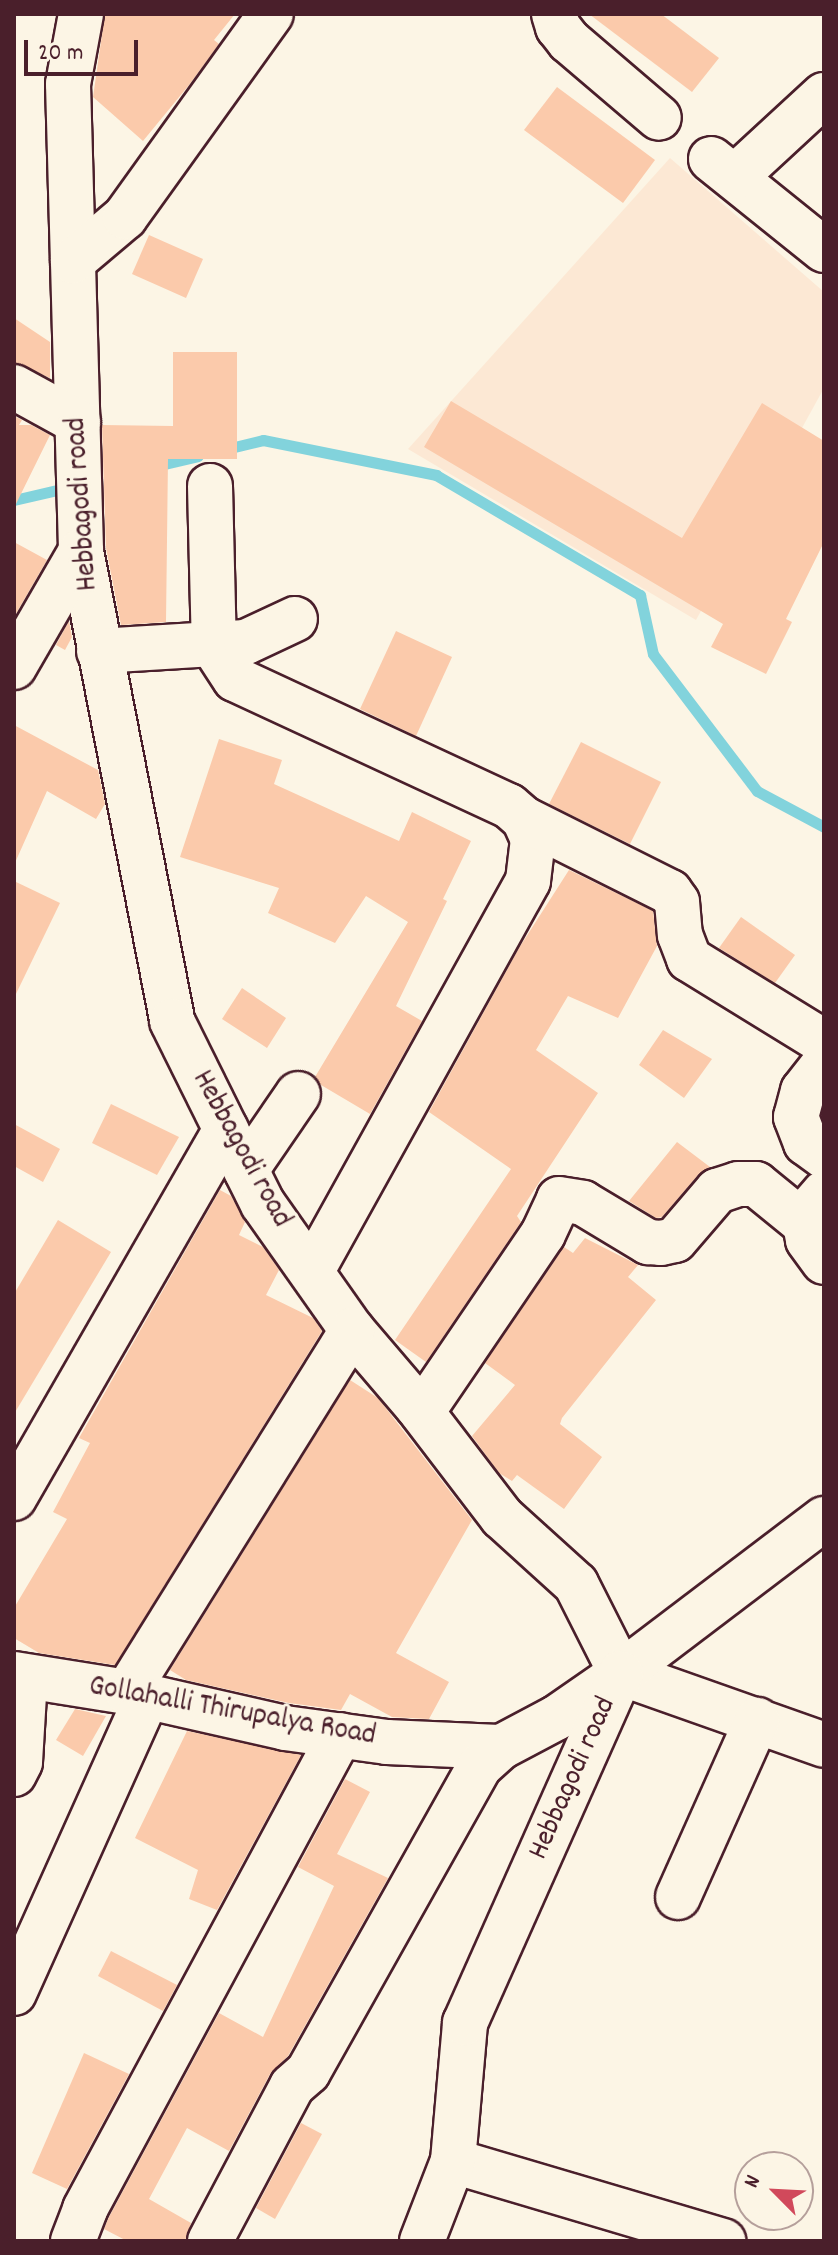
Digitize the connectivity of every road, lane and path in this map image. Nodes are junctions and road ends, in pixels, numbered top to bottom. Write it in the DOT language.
graph roads {
  1 [pos="81,14"];
  2 [pos="271,14"];
  3 [pos="554,14"];
  4 [pos="824,95"];
  5 [pos="659,118"];
  6 [pos="824,250"];
  7 [pos="73,261"];
  8 [pos="14,387"];
  9 [pos="78,422"];
  10 [pos="210,486"];
  11 [pos="81,551"];
  12 [pos="295,619"];
  13 [pos="214,647"];
  14 [pos="99,651"];
  15 [pos="14,667"];
  16 [pos="524,819"];
  17 [pos="824,1042"];
  18 [pos="824,1064"];
  19 [pos="298,1094"];
  20 [pos="226,1130"];
  21 [pos="824,1156"];
  22 [pos="246,1170"];
  23 [pos="818,1226"];
  24 [pos="312,1270"];
  25 [pos="352,1330"];
  26 [pos="422,1412"];
  27 [pos="14,1498"];
  28 [pos="824,1519"];
  29 [pos="621,1673"];
  30 [pos="19,1676"];
  31 [pos="137,1695"];
  32 [pos="757,1720"];
  33 [pos="340,1735"];
  34 [pos="824,1745"];
  35 [pos="501,1747"];
  36 [pos="14,1774"];
  37 [pos="678,1897"];
  38 [pos="14,1993"];
  39 [pos="453,2161"];
  40 [pos="73,2241"];
  41 [pos="210,2241"];
  42 [pos="422,2241"];
  43 [pos="723,2241"];
  1 -- 7 [label="street, Hebbagodi road"];
  2 -- 7 [label="street"];
  3 -- 5 [label="street"];
  4 -- 6 [label="street"];
  7 -- 9 [label="street, Hebbagodi road"];
  8 -- 9 [label="street"];
  9 -- 11 [label="street, Hebbagodi road"];
  10 -- 13 [label="street"];
  11 -- 14 [label="street, Hebbagodi road"];
  11 -- 15 [label="street"];
  12 -- 13 [label="street"];
  13 -- 14 [label="street"];
  13 -- 16 [label="street"];
  14 -- 20 [label="street, Hebbagodi road"];
  16 -- 17 [label="street"];
  16 -- 24 [label="street"];
  18 -- 21 [label="street"];
  19 -- 22 [label="street"];
  20 -- 22 [label="street, Hebbagodi road"];
  20 -- 27 [label="street"];
  22 -- 24 [label="street, Hebbagodi road"];
  23 -- 26 [label="street"];
  24 -- 25 [label="street, Hebbagodi road"];
  25 -- 26 [label="street, Hebbagodi road"];
  25 -- 31 [label="street"];
  26 -- 29 [label="street, Hebbagodi road"];
  28 -- 29 [label="street"];
  29 -- 32 [label="street"];
  29 -- 35 [label="street"];
  29 -- 39 [label="street, Hebbagodi road"];
  30 -- 31 [label="street, Gollahalli Thirupalya Road"];
  30 -- 36 [label="street"];
  31 -- 33 [label="street, Gollahalli Thirupalya Road"];
  31 -- 38 [label="street"];
  32 -- 34 [label="street"];
  32 -- 37 [label="street"];
  33 -- 35 [label="street, Gollahalli Thirupalya Road"];
  33 -- 40 [label="street"];
  35 -- 41 [label="street"];
  39 -- 42 [label="street, Hebbagodi road"];
  39 -- 43 [label="street"];
}
